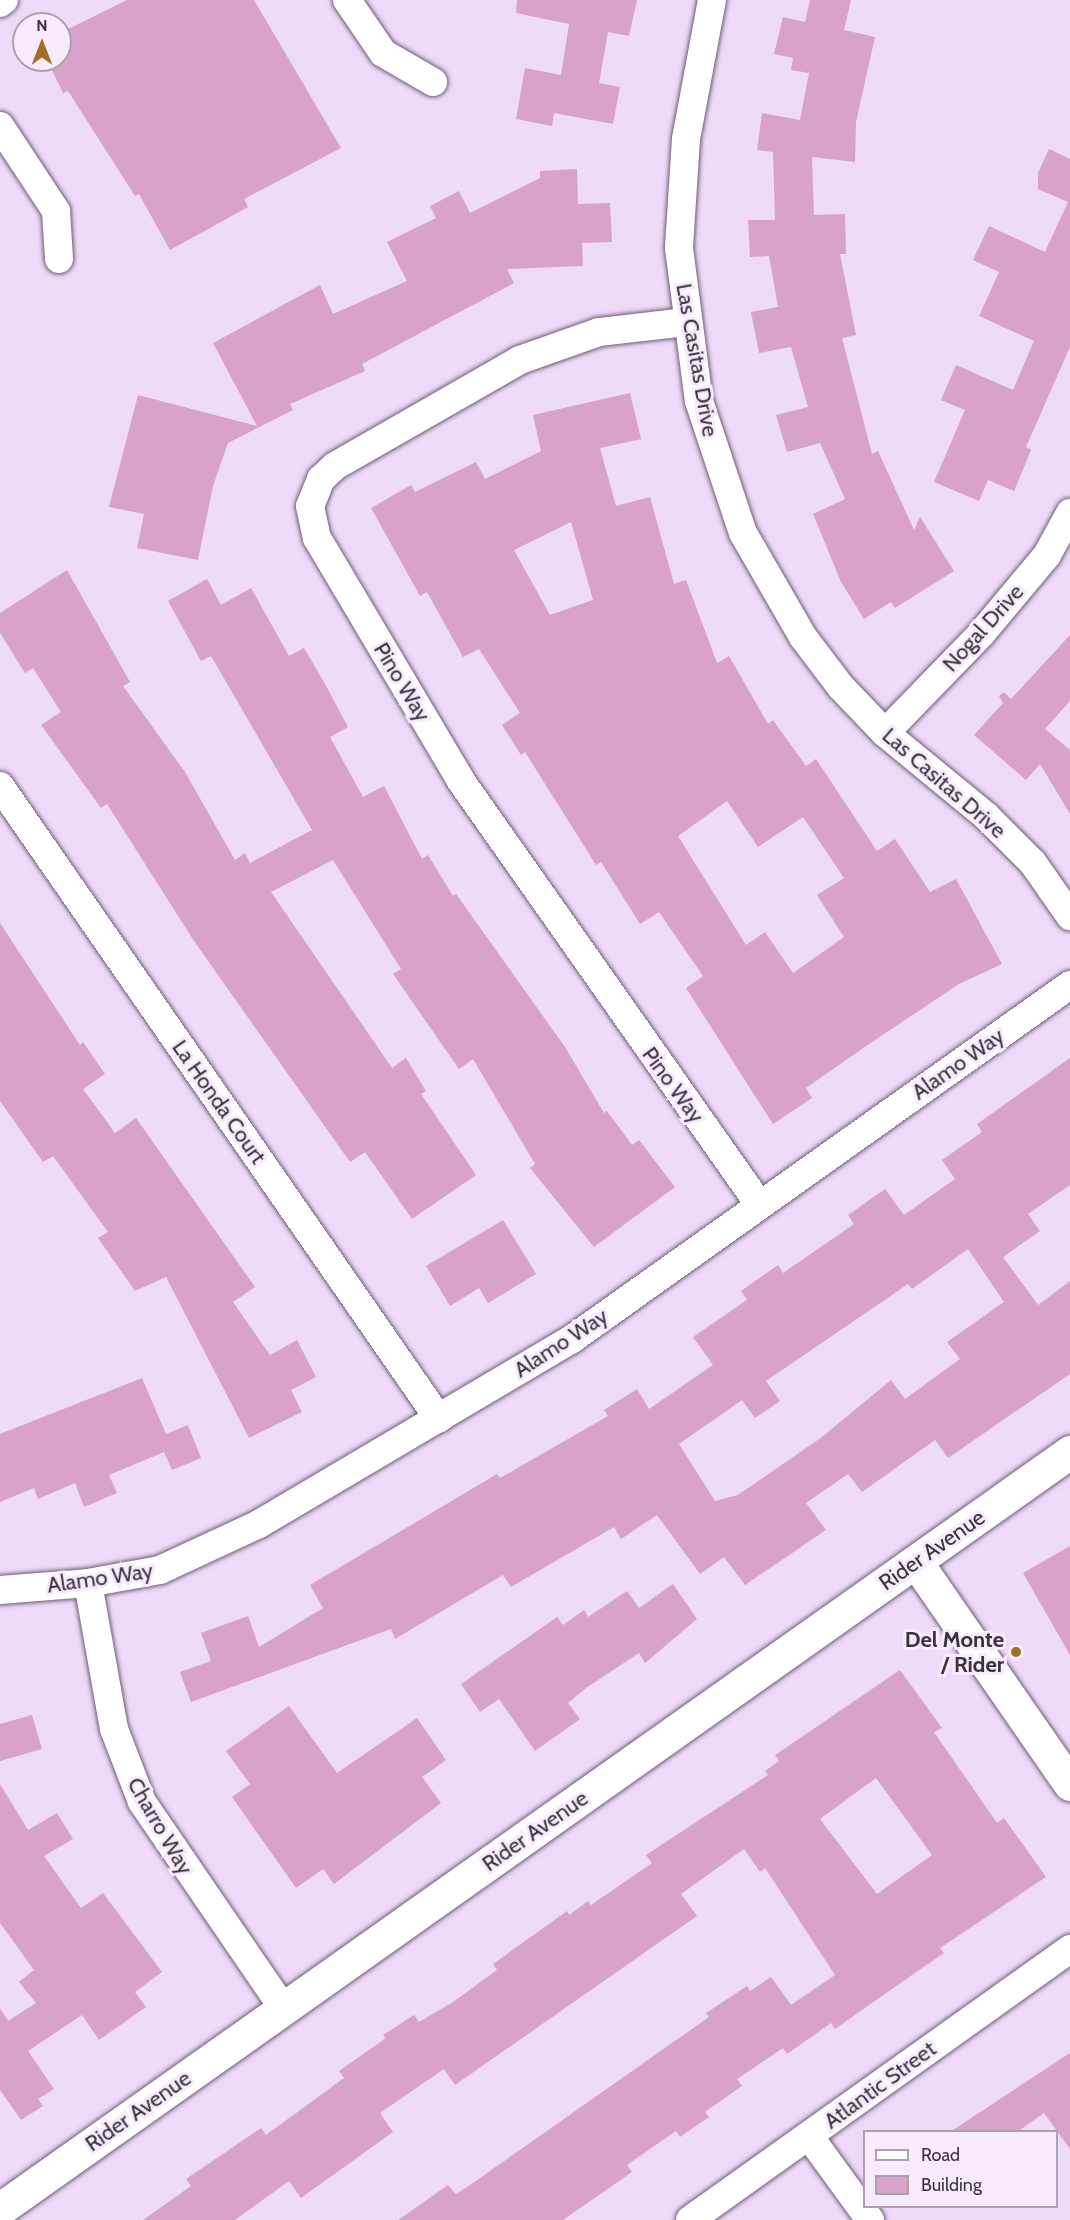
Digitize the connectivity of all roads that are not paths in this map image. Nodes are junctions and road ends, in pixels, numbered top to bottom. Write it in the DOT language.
graph roads {
  1 [pos="4,0"];
  2 [pos="347,0"];
  3 [pos="712,0"];
  4 [pos="0,3"];
  5 [pos="433,82"];
  6 [pos="0,126"];
  7 [pos="59,259"];
  8 [pos="686,322"];
  9 [pos="1070,513"];
  10 [pos="885,734"];
  11 [pos="0,786"];
  12 [pos="1070,916"];
  13 [pos="1070,985"];
  14 [pos="759,1204"];
  15 [pos="439,1419"];
  16 [pos="1070,1452"];
  17 [pos="916,1562"];
  18 [pos="88,1583"];
  19 [pos="0,1590"];
  20 [pos="1070,1784"];
  21 [pos="1070,1949"];
  22 [pos="284,2008"];
  23 [pos="809,2136"];
  24 [pos="0,2209"];
  25 [pos="690,2220"];
  26 [pos="870,2220"];
  1 -- 4 [label="street"];
  2 -- 5 [label="street"];
  3 -- 8 [label="street, Las Casitas Drive"];
  6 -- 7 [label="street"];
  8 -- 10 [label="street, Las Casitas Drive"];
  8 -- 14 [label="street, Pino Way"];
  9 -- 10 [label="street, Nogal Drive"];
  10 -- 12 [label="street, Las Casitas Drive"];
  11 -- 15 [label="street, La Honda Court"];
  13 -- 14 [label="street, Alamo Way"];
  14 -- 15 [label="street, Alamo Way"];
  15 -- 18 [label="street, Alamo Way"];
  16 -- 17 [label="street, Rider Avenue"];
  17 -- 20 [label="street"];
  17 -- 22 [label="street, Rider Avenue"];
  18 -- 19 [label="street, Alamo Way"];
  18 -- 22 [label="street, Charro Way"];
  21 -- 23 [label="street, Atlantic Street"];
  22 -- 24 [label="street, Rider Avenue"];
  23 -- 25 [label="street, Atlantic Street"];
  23 -- 26 [label="street"];
}
